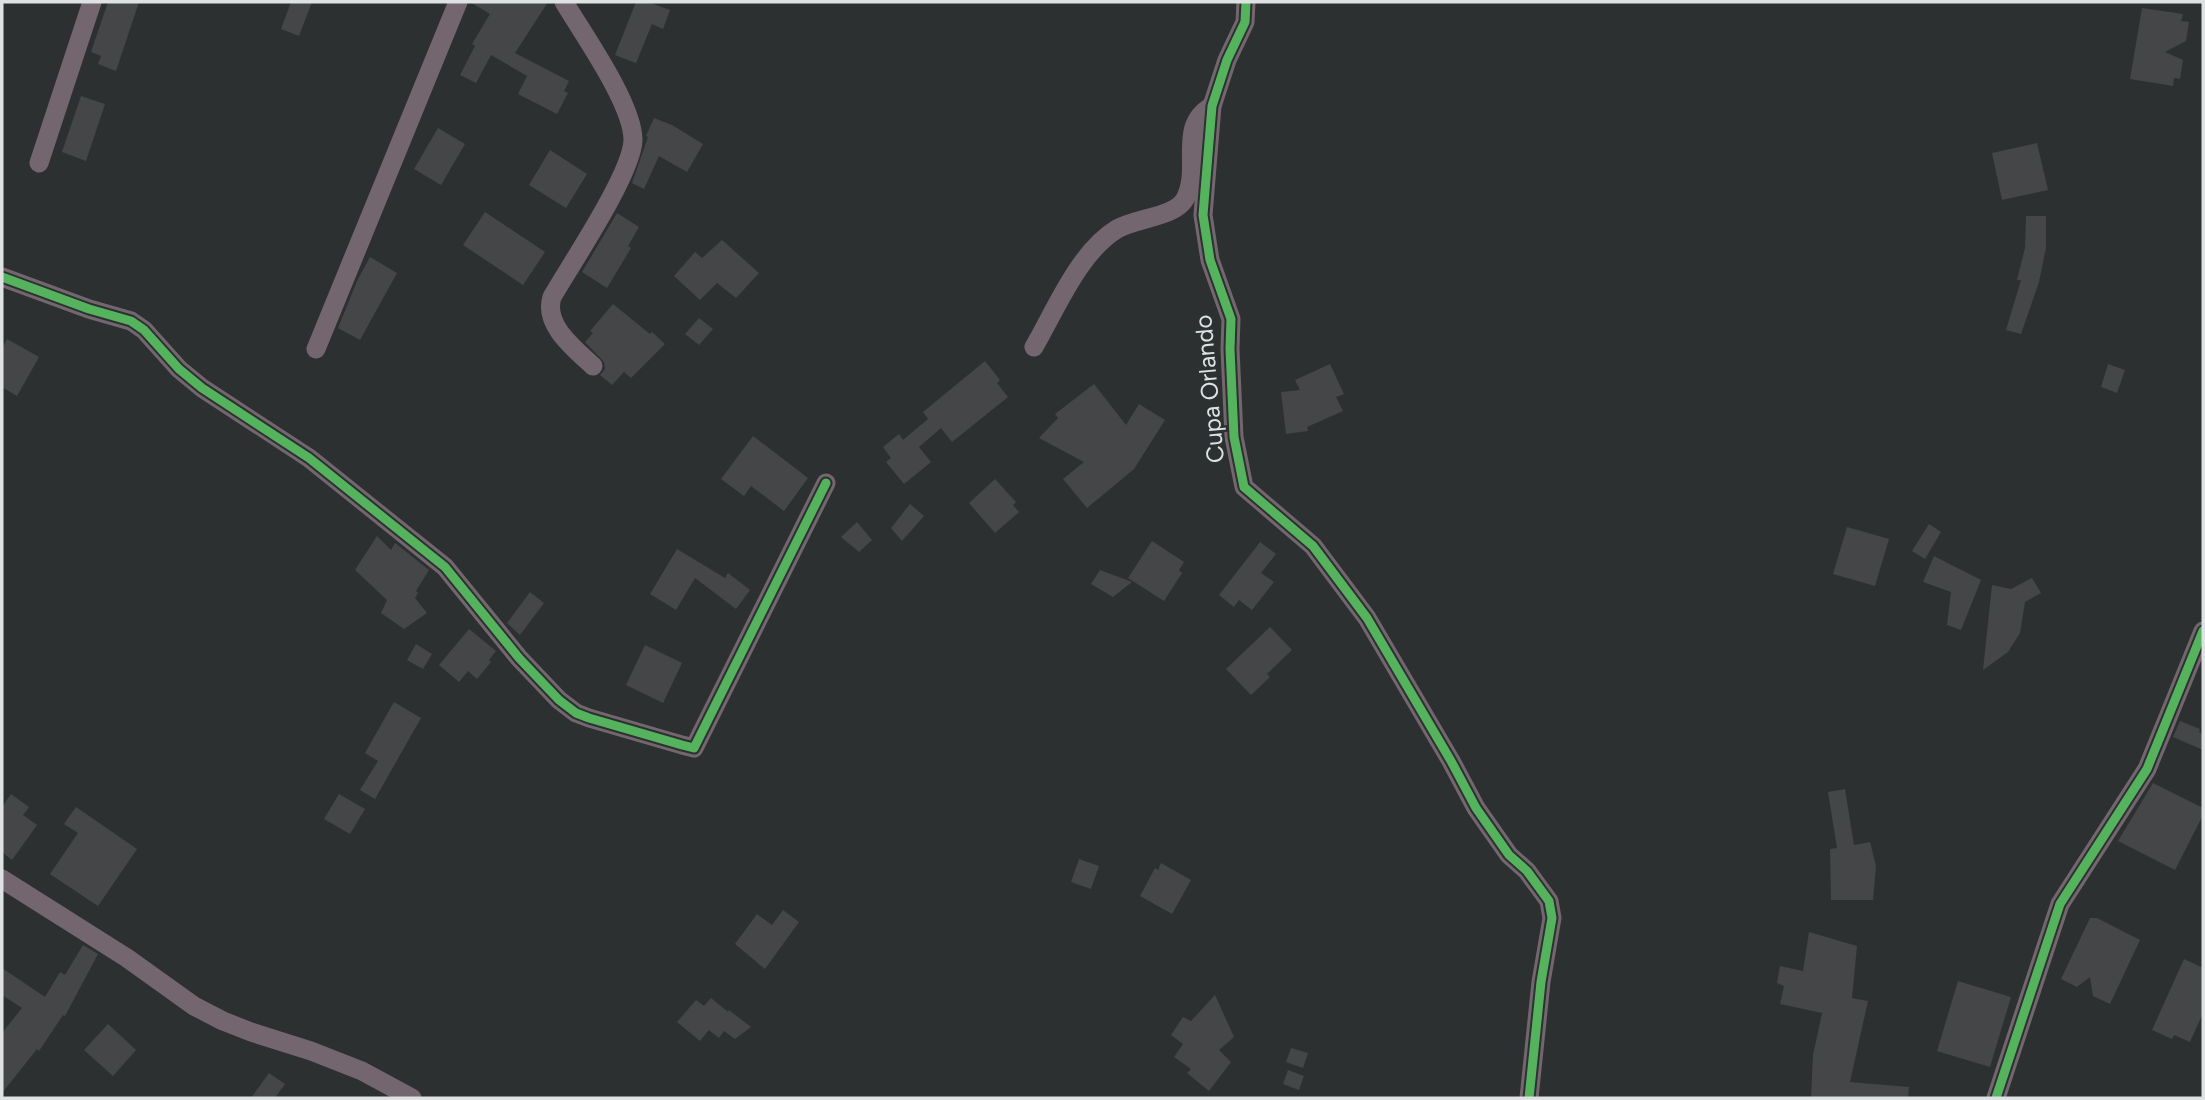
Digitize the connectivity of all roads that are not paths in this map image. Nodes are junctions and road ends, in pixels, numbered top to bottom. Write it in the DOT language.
graph roads {
  1 [pos="92,2"];
  2 [pos="458,2"];
  3 [pos="564,2"];
  4 [pos="1247,2"];
  5 [pos="1212,106"];
  6 [pos="39,163"];
  7 [pos="2,277"];
  8 [pos="1034,347"];
  9 [pos="316,349"];
  10 [pos="593,366"];
  11 [pos="825,483"];
  12 [pos="2203,631"];
  13 [pos="2,879"];
  14 [pos="412,1098"];
  15 [pos="1529,1098"];
  16 [pos="1996,1098"];
  1 -- 6 [label="street"];
  2 -- 9 [label="street"];
  3 -- 10 [label="street"];
  4 -- 5 [label="street, Cupa Orlando"];
  5 -- 8 [label="street"];
  5 -- 15 [label="street, Cupa Orlando"];
  7 -- 11 [label="street"];
  12 -- 16 [label="street"];
  13 -- 14 [label="street"];
}
